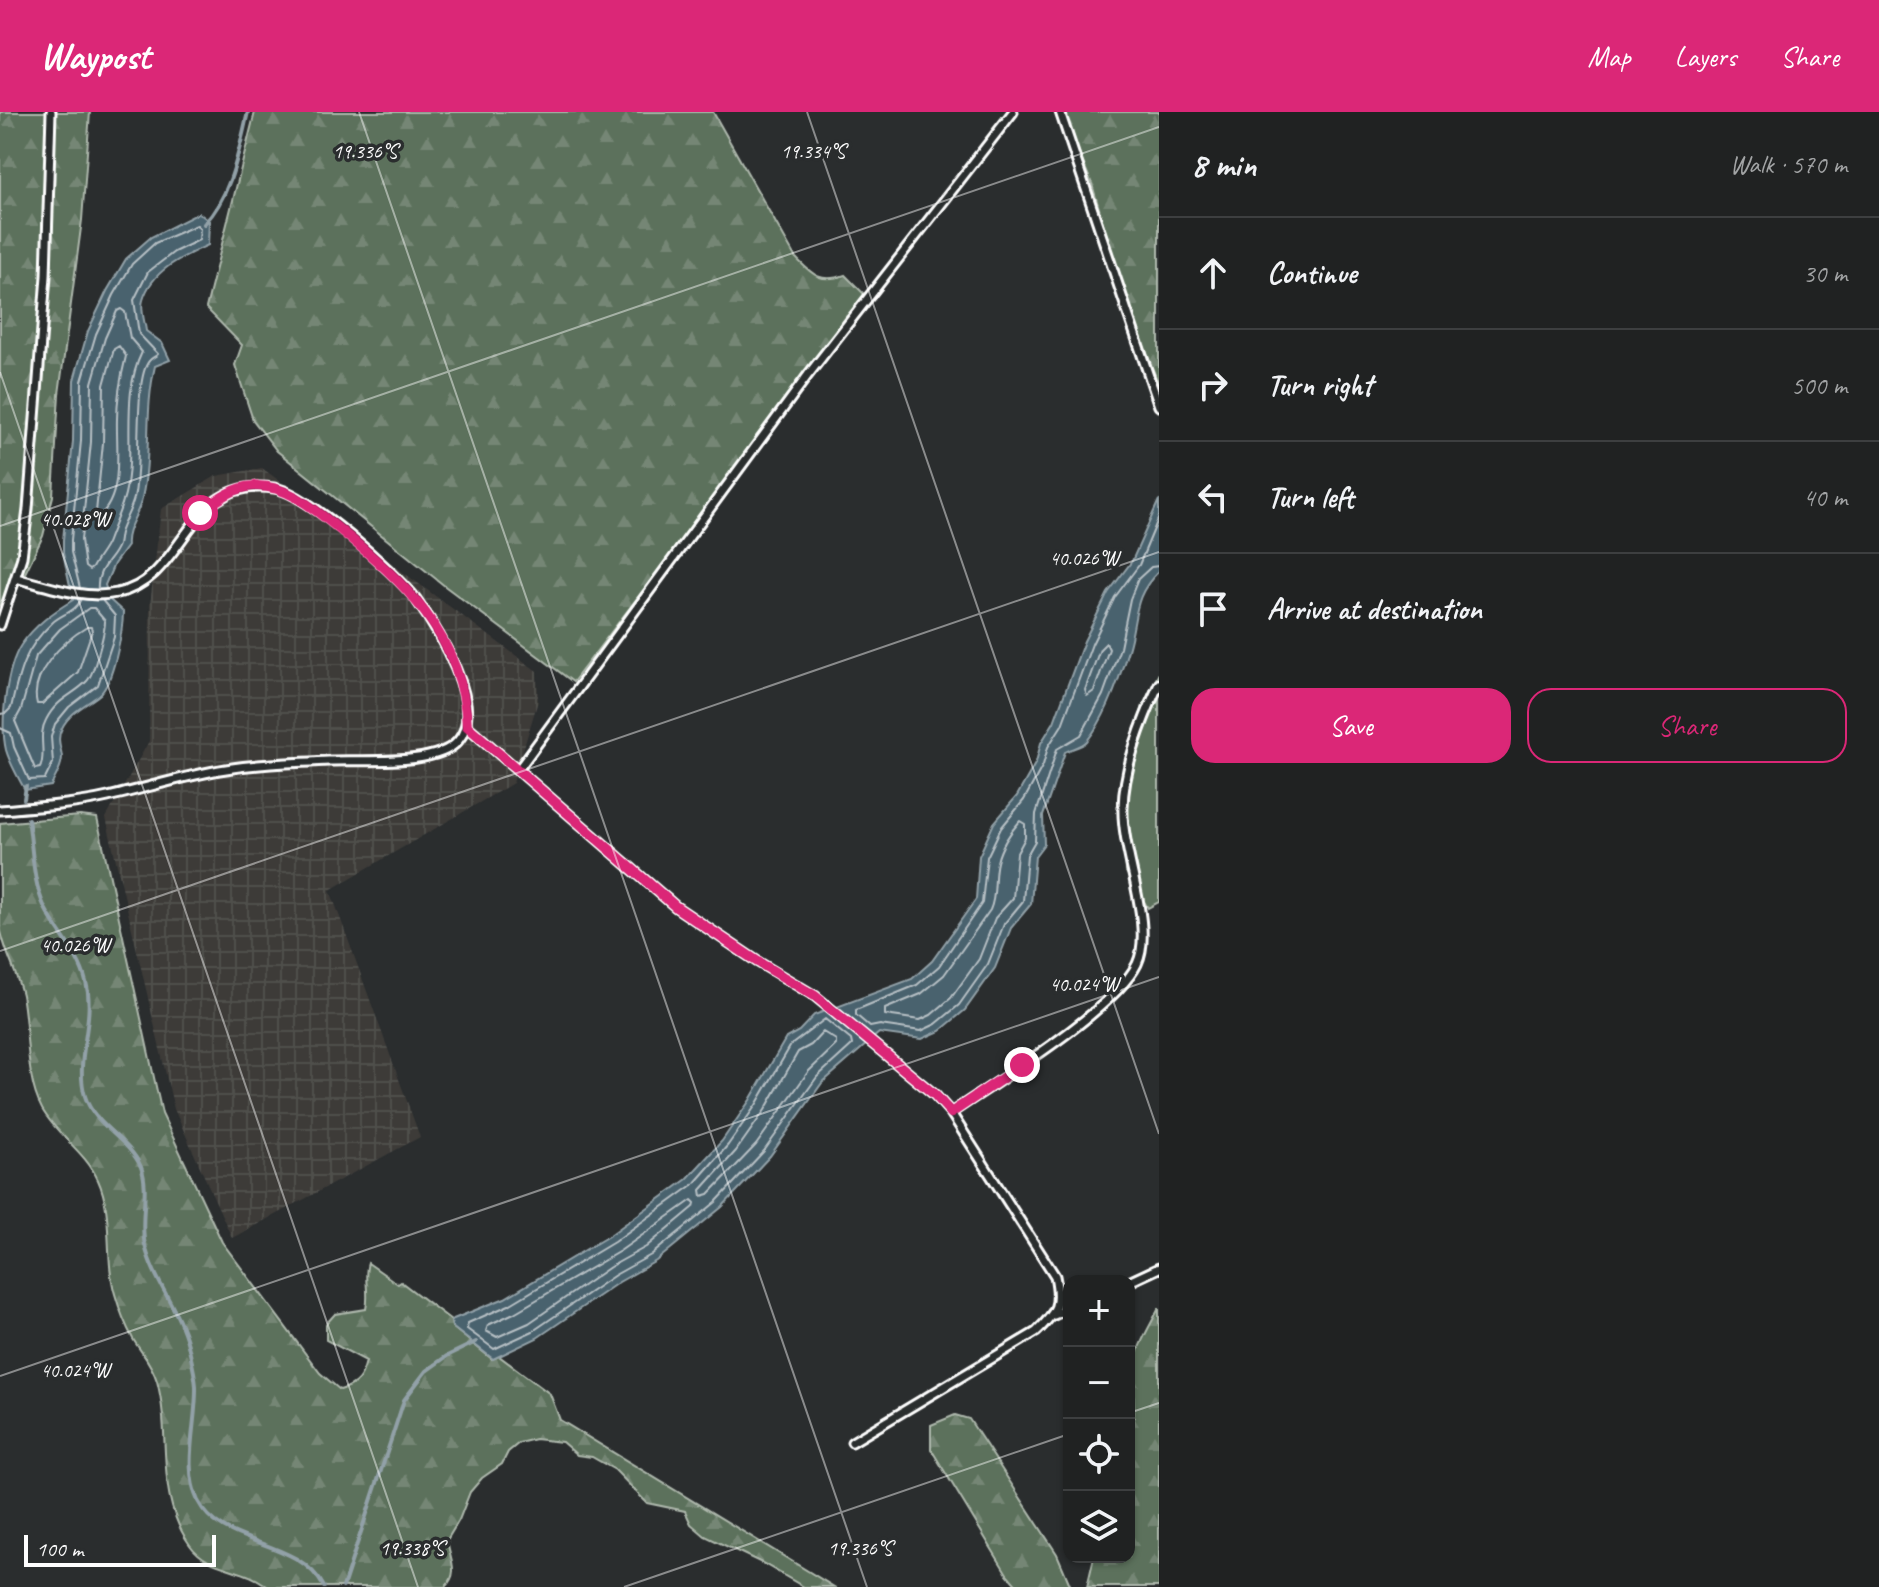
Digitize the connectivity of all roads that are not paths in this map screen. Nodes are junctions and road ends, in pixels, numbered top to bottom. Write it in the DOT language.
graph roads {
  1 [pos="51,112"];
  2 [pos="1013,112"];
  3 [pos="1060,112"];
  4 [pos="1159,406"];
  5 [pos="16,578"];
  6 [pos="0,625"];
  7 [pos="1159,684"];
  8 [pos="467,726"];
  9 [pos="518,770"];
  10 [pos="0,810"];
  11 [pos="951,1113"];
  12 [pos="1159,1268"];
  13 [pos="1135,1279"];
  14 [pos="1063,1311"];
  15 [pos="1054,1315"];
  16 [pos="852,1442"];
  1 -- 5 [label="lane"];
  2 -- 9 [label="lane"];
  3 -- 4 [label="lane"];
  5 -- 6 [label="lane"];
  5 -- 8 [label="lane"];
  7 -- 11 [label="lane"];
  8 -- 9 [label="lane"];
  8 -- 10 [label="lane"];
  9 -- 11 [label="lane"];
  11 -- 15 [label="lane"];
  12 -- 13 [label="lane"];
  14 -- 15 [label="lane"];
  15 -- 16 [label="lane"];
}
